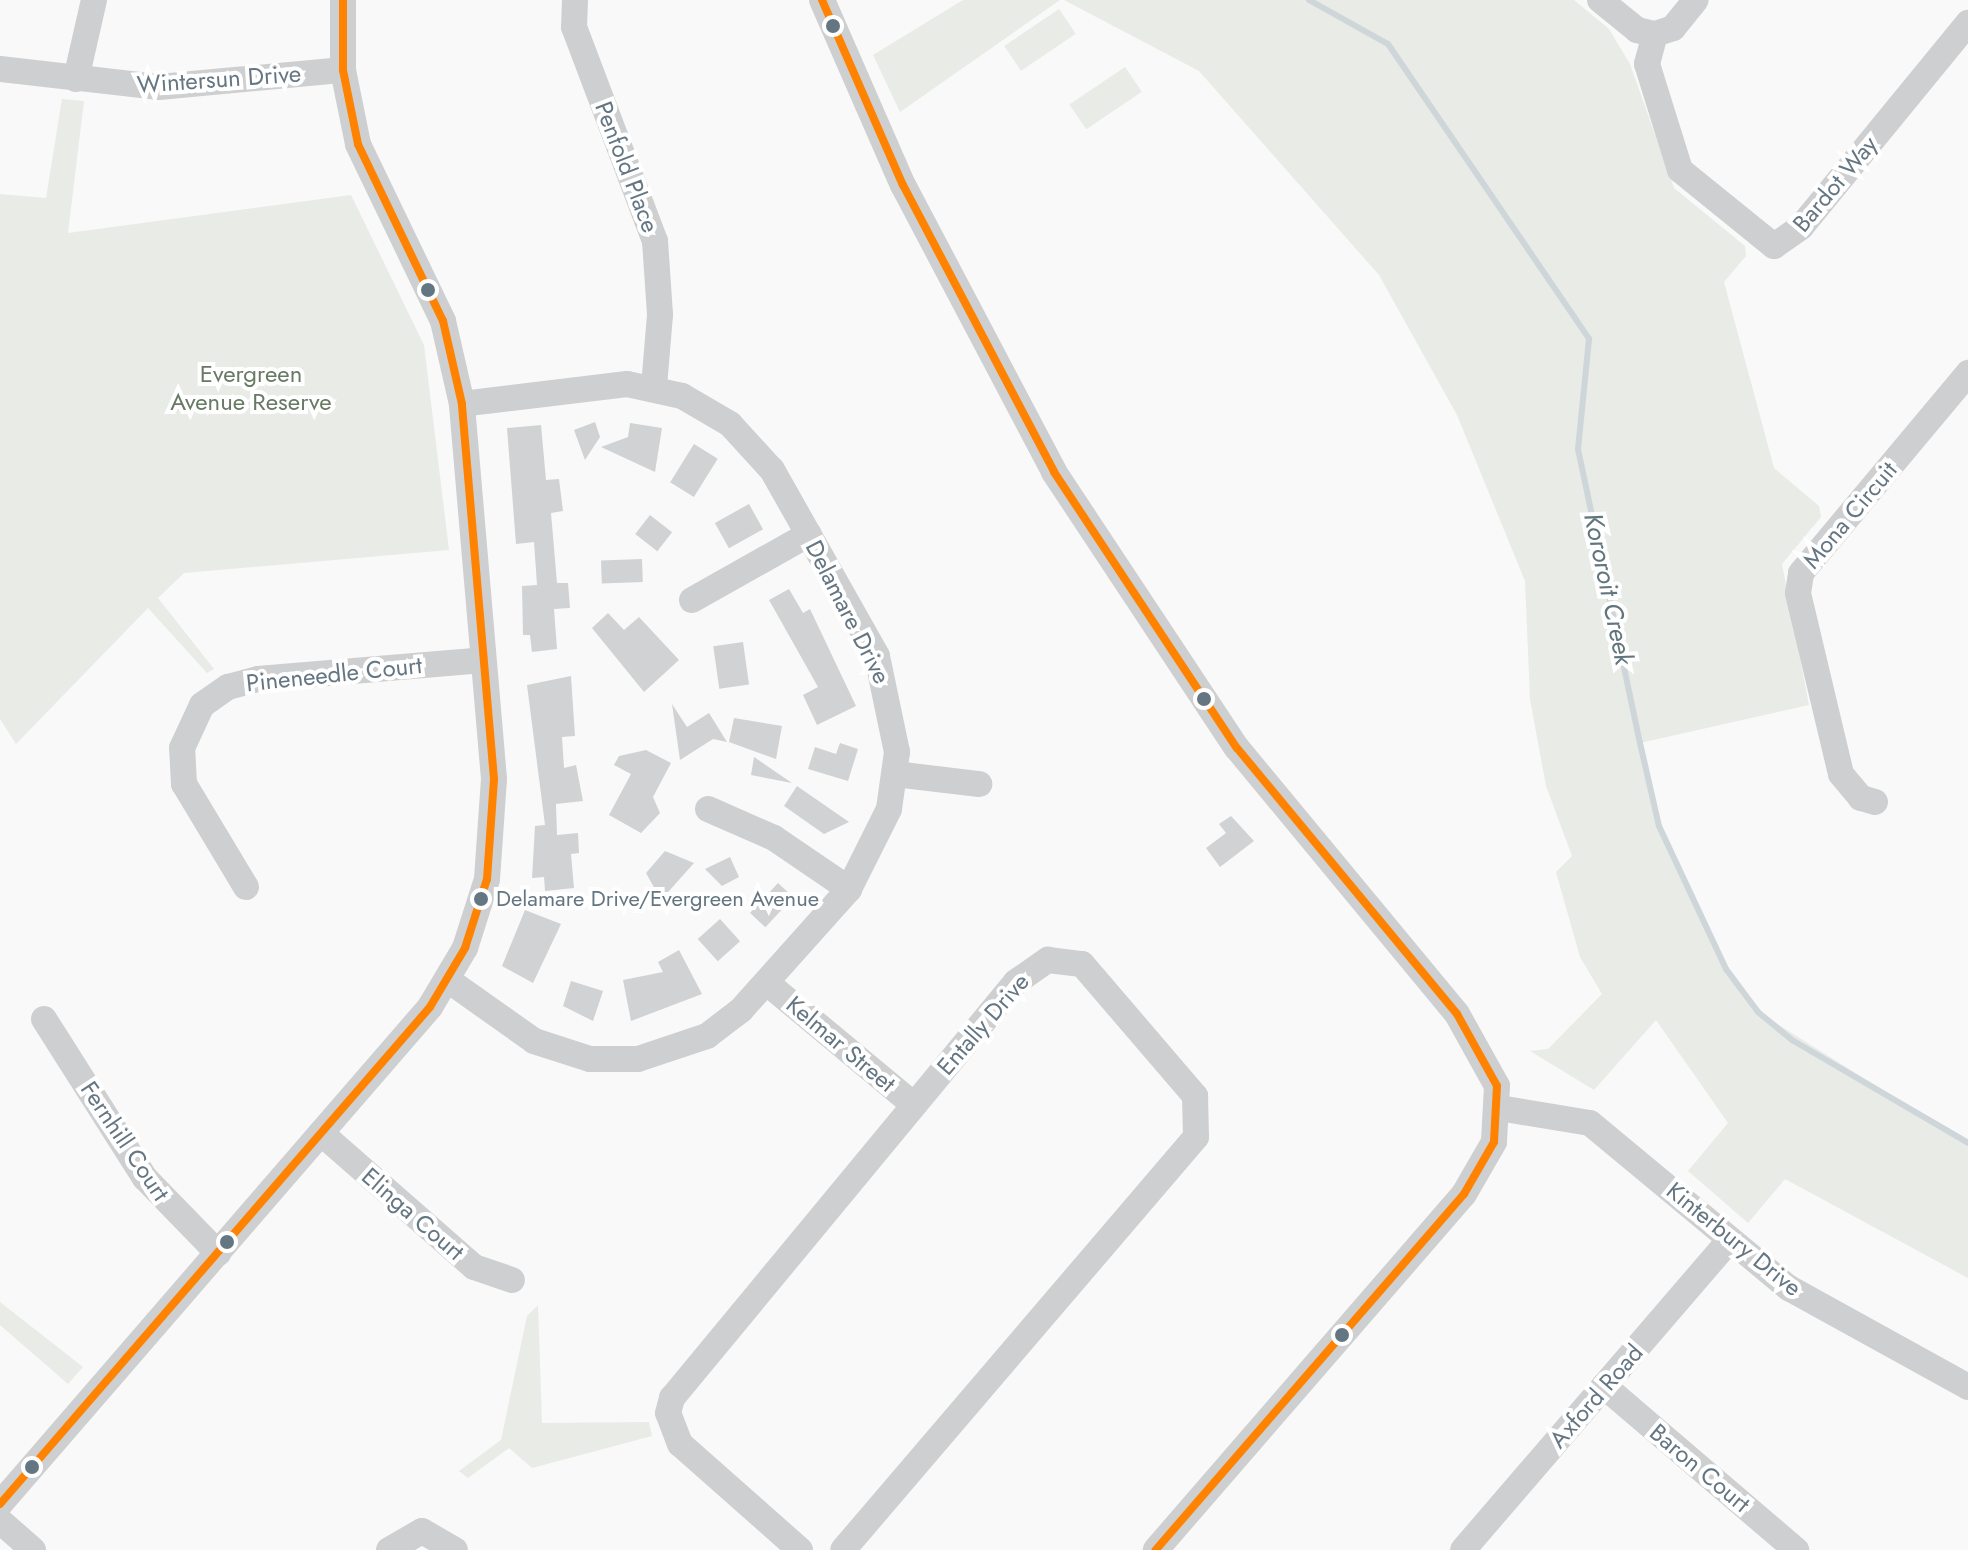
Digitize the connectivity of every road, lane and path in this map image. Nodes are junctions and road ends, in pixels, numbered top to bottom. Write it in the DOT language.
graph roads {
  1 [pos="94,0"];
  2 [pos="343,0"];
  3 [pos="575,0"];
  4 [pos="822,0"];
  5 [pos="1600,0"];
  6 [pos="1696,0"];
  7 [pos="1968,23"];
  8 [pos="1655,34"];
  9 [pos="0,69"];
  10 [pos="343,70"];
  11 [pos="83,80"];
  12 [pos="1968,373"];
  13 [pos="654,387"];
  14 [pos="462,404"];
  15 [pos="809,534"];
  16 [pos="692,600"];
  17 [pos="483,660"];
  18 [pos="895,774"];
  19 [pos="979,784"];
  20 [pos="1875,802"];
  21 [pos="708,809"];
  22 [pos="246,887"];
  23 [pos="849,889"];
  24 [pos="448,980"];
  25 [pos="767,983"];
  26 [pos="44,1019"];
  27 [pos="914,1105"];
  28 [pos="1499,1108"];
  29 [pos="321,1133"];
  30 [pos="1729,1241"];
  31 [pos="218,1253"];
  32 [pos="512,1280"];
  33 [pos="1604,1386"];
  34 [pos="1968,1387"];
  35 [pos="0,1504"];
  36 [pos="0,1521"];
  37 [pos="33,1550"];
  38 [pos="389,1550"];
  39 [pos="455,1550"];
  40 [pos="800,1550"];
  41 [pos="843,1550"];
  42 [pos="1156,1550"];
  43 [pos="1463,1550"];
  44 [pos="1796,1550"];
  1 -- 11 [label="street"];
  2 -- 10 [label="street"];
  3 -- 13 [label="street, Penfold Place"];
  4 -- 28 [label="street"];
  5 -- 8 [label="street"];
  6 -- 8 [label="street"];
  7 -- 8 [label="street, Bardot Way"];
  9 -- 11 [label="street, Wintersun Drive"];
  10 -- 11 [label="street, Wintersun Drive"];
  10 -- 14 [label="street"];
  12 -- 20 [label="street, Mona Circuit"];
  13 -- 14 [label="street, Delamare Drive"];
  13 -- 15 [label="street, Delamare Drive"];
  14 -- 17 [label="street"];
  15 -- 16 [label="street"];
  15 -- 18 [label="street, Delamare Drive"];
  17 -- 22 [label="street, Pineneedle Court"];
  17 -- 24 [label="street"];
  18 -- 19 [label="street"];
  18 -- 23 [label="street, Delamare Drive"];
  21 -- 23 [label="street"];
  23 -- 25 [label="street, Delamare Drive"];
  24 -- 25 [label="street, Delamare Drive"];
  24 -- 29 [label="street"];
  25 -- 27 [label="street, Kelmar Street"];
  26 -- 31 [label="street, Fernhill Court"];
  27 -- 40 [label="street, Entally Drive"];
  27 -- 41 [label="street, Entally Drive"];
  28 -- 30 [label="street, Kinterbury Drive"];
  28 -- 42 [label="street"];
  29 -- 31 [label="street"];
  29 -- 32 [label="street, Elinga Court"];
  30 -- 33 [label="street, Axford Road"];
  30 -- 34 [label="street, Kinterbury Drive"];
  31 -- 35 [label="street"];
  33 -- 43 [label="street, Axford Road"];
  33 -- 44 [label="street, Baron Court"];
  36 -- 37 [label="street"];
  38 -- 39 [label="street"];
}
